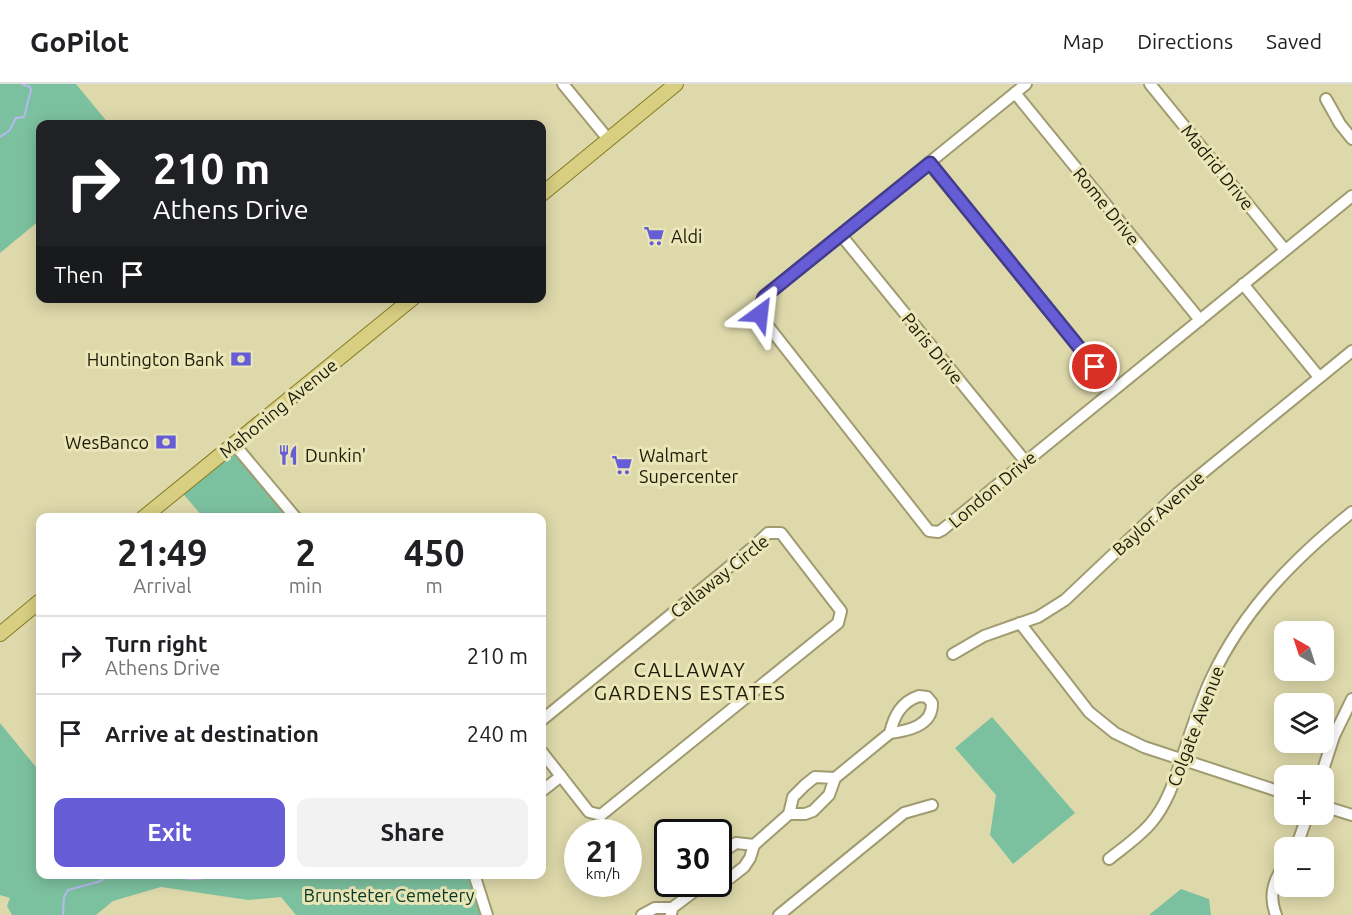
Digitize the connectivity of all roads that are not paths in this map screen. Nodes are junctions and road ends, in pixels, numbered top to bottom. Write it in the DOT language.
graph roads {
  1 [pos="563,84"];
  2 [pos="676,84"];
  3 [pos="1026,84"];
  4 [pos="1150,84"];
  5 [pos="1015,93"];
  6 [pos="1326,99"];
  7 [pos="608,139"];
  8 [pos="1352,139"];
  9 [pos="930,163"];
  10 [pos="546,191"];
  11 [pos="1352,196"];
  12 [pos="841,235"];
  13 [pos="1285,250"];
  14 [pos="1243,284"];
  15 [pos="407,303"];
  16 [pos="1200,320"];
  17 [pos="1352,351"];
  18 [pos="1319,377"];
  19 [pos="1113,389"];
  20 [pos="234,444"];
  21 [pos="1025,461"];
  22 [pos="1352,512"];
  23 [pos="149,513"];
  24 [pos="292,513"];
  25 [pos="36,604"];
  26 [pos="1020,623"];
  27 [pos="0,634"];
  28 [pos="953,654"];
  29 [pos="1352,699"];
  30 [pos="546,717"];
  31 [pos="890,733"];
  32 [pos="546,757"];
  33 [pos="1182,759"];
  34 [pos="1325,765"];
  35 [pos="561,776"];
  36 [pos="835,778"];
  37 [pos="546,788"];
  38 [pos="1274,790"];
  39 [pos="932,805"];
  40 [pos="1334,809"];
  41 [pos="789,814"];
  42 [pos="1352,815"];
  43 [pos="754,844"];
  44 [pos="732,846"];
  45 [pos="1110,859"];
  46 [pos="732,876"];
  47 [pos="476,879"];
  48 [pos="1274,886"];
  49 [pos="689,897"];
  50 [pos="672,912"];
  51 [pos="488,915"];
  52 [pos="642,915"];
  53 [pos="779,915"];
  54 [pos="1276,915"];
  1 -- 7 [label="street"];
  2 -- 7 [label="main road"];
  3 -- 5 [label="street"];
  4 -- 13 [label="street, Madrid Drive"];
  5 -- 9 [label="street"];
  5 -- 16 [label="street, Rome Drive"];
  6 -- 8 [label="street"];
  7 -- 10 [label="main road"];
  9 -- 12 [label="street"];
  9 -- 19 [label="street"];
  11 -- 13 [label="street, London Drive"];
  12 -- 21 [label="street, Paris Drive"];
  12 -- 21 [label="street, London Drive"];
  13 -- 14 [label="street, London Drive"];
  14 -- 16 [label="street, London Drive"];
  14 -- 18 [label="street"];
  15 -- 20 [label="main road, Mahoning Avenue"];
  16 -- 19 [label="street, London Drive"];
  17 -- 18 [label="street, Baylor Avenue"];
  18 -- 26 [label="street, Baylor Avenue"];
  19 -- 21 [label="street, London Drive"];
  20 -- 23 [label="main road, Mahoning Avenue"];
  20 -- 24 [label="street"];
  22 -- 33 [label="street, Colgate Avenue"];
  25 -- 27 [label="main road"];
  26 -- 28 [label="street, Baylor Avenue"];
  26 -- 33 [label="street"];
  29 -- 34 [label="street"];
  30 -- 35 [label="street, Callaway Circle"];
  31 -- 36 [label="street"];
  32 -- 35 [label="street, Callaway Circle"];
  33 -- 38 [label="street"];
  33 -- 45 [label="street, Colgate Avenue"];
  35 -- 37 [label="street"];
  36 -- 41 [label="street"];
  36 -- 41 [label="street"];
  39 -- 53 [label="street"];
  40 -- 42 [label="street"];
  41 -- 43 [label="street"];
  43 -- 44 [label="street"];
  43 -- 46 [label="street"];
  47 -- 51 [label="street"];
  48 -- 54 [label="street"];
  49 -- 50 [label="street"];
  50 -- 52 [label="street"];
}
